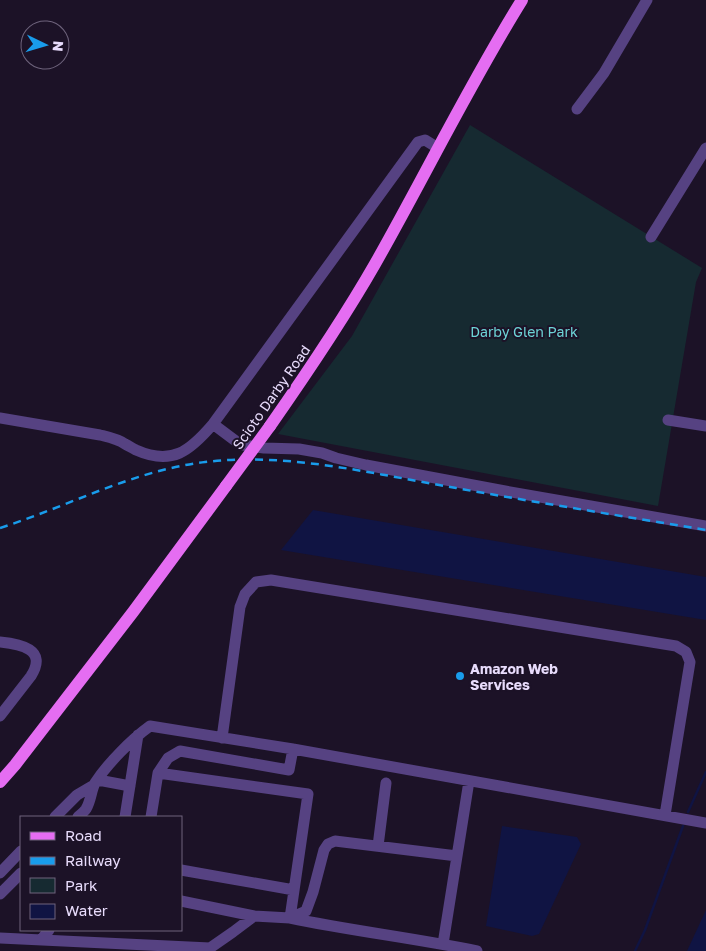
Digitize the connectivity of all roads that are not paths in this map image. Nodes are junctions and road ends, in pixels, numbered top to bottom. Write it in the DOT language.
graph roads {
  1 [pos="522,0"];
  2 [pos="648,0"];
  3 [pos="577,109"];
  4 [pos="438,148"];
  5 [pos="706,148"];
  6 [pos="702,165"];
  7 [pos="651,238"];
  8 [pos="0,418"];
  9 [pos="668,420"];
  10 [pos="213,424"];
  11 [pos="706,426"];
  12 [pos="706,526"];
  13 [pos="0,642"];
  14 [pos="0,716"];
  15 [pos="138,735"];
  16 [pos="222,738"];
  17 [pos="293,749"];
  18 [pos="158,773"];
  19 [pos="469,781"];
  20 [pos="0,782"];
  21 [pos="96,782"];
  22 [pos="386,783"];
  23 [pos="130,786"];
  24 [pos="665,815"];
  25 [pos="56,816"];
  26 [pos="79,816"];
  27 [pos="125,816"];
  28 [pos="151,816"];
  29 [pos="706,823"];
  30 [pos="378,846"];
  31 [pos="20,852"];
  32 [pos="457,856"];
  33 [pos="182,870"];
  34 [pos="0,873"];
  35 [pos="20,874"];
  36 [pos="294,890"];
  37 [pos="0,894"];
  38 [pos="182,901"];
  39 [pos="254,916"];
  40 [pos="290,918"];
  41 [pos="48,931"];
  42 [pos="0,938"];
  43 [pos="41,940"];
  44 [pos="443,944"];
  45 [pos="477,951"];
  1 -- 4 [label="main road, Scioto Darby Road"];
  2 -- 3 [label="street"];
  4 -- 10 [label="street"];
  4 -- 20 [label="main road, Scioto Darby Road, bridge"];
  5 -- 6 [label="street"];
  6 -- 7 [label="street"];
  8 -- 10 [label="street"];
  9 -- 11 [label="street"];
  10 -- 12 [label="street"];
  13 -- 14 [label="street"];
  15 -- 16 [label="street"];
  15 -- 21 [label="street"];
  15 -- 23 [label="street"];
  16 -- 17 [label="street"];
  16 -- 24 [label="street"];
  17 -- 18 [label="street"];
  17 -- 19 [label="street"];
  18 -- 28 [label="street"];
  18 -- 36 [label="street"];
  19 -- 24 [label="street"];
  19 -- 32 [label="street"];
  21 -- 23 [label="street"];
  21 -- 25 [label="street"];
  21 -- 26 [label="street"];
  22 -- 30 [label="street"];
  23 -- 27 [label="street"];
  24 -- 29 [label="street"];
  30 -- 32 [label="street"];
  30 -- 40 [label="street"];
  31 -- 34 [label="street"];
  32 -- 44 [label="street"];
  33 -- 36 [label="street"];
  35 -- 37 [label="street"];
  36 -- 40 [label="street"];
  38 -- 39 [label="street"];
  39 -- 40 [label="street"];
  39 -- 43 [label="street"];
  40 -- 44 [label="street"];
  41 -- 43 [label="street"];
  42 -- 43 [label="street"];
  44 -- 45 [label="street"];
}
